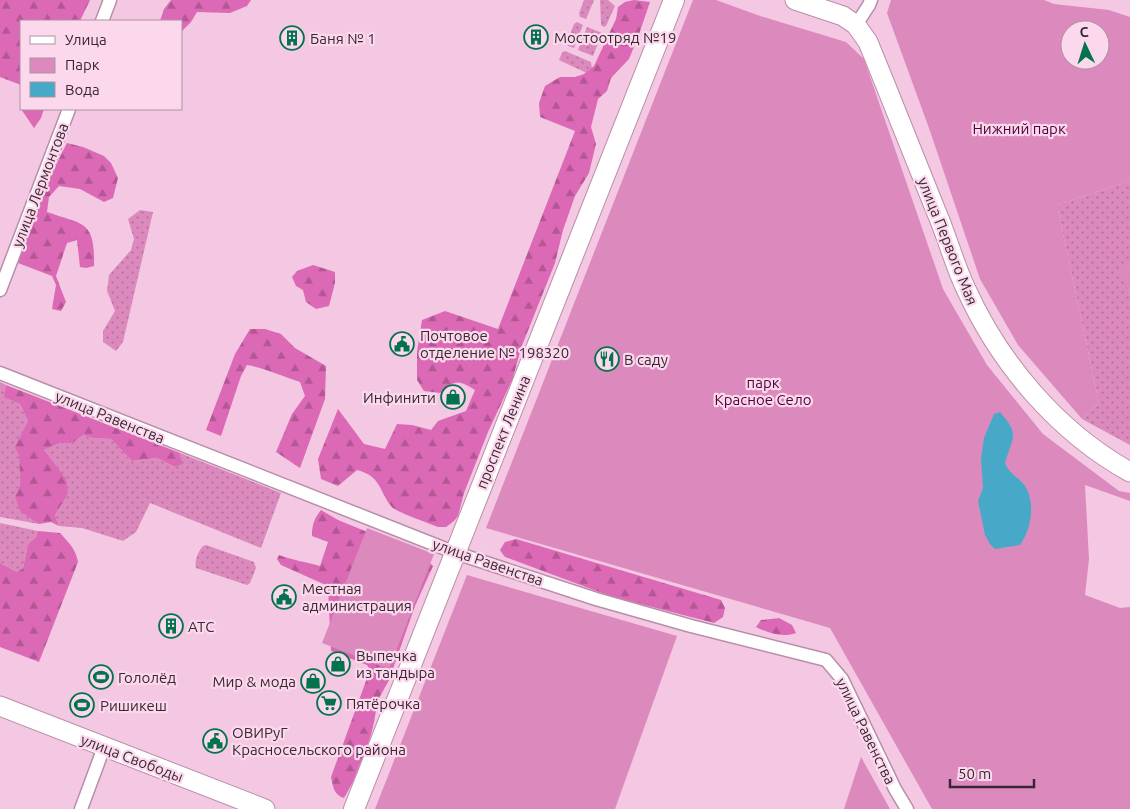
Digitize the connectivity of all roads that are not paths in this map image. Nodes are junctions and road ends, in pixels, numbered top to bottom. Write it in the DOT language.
graph roads {
  1 [pos="110,0"];
  2 [pos="674,0"];
  3 [pos="795,0"];
  4 [pos="871,0"];
  5 [pos="102,20"];
  6 [pos="856,25"];
  7 [pos="69,110"];
  8 [pos="0,290"];
  9 [pos="0,374"];
  10 [pos="1130,472"];
  11 [pos="456,553"];
  12 [pos="0,706"];
  13 [pos="104,747"];
  14 [pos="81,809"];
  15 [pos="265,809"];
  16 [pos="354,809"];
  17 [pos="906,809"];
  1 -- 5 [label="street"];
  2 -- 11 [label="main road, проспект Ленина"];
  3 -- 6 [label="main road, улица Первого Мая"];
  4 -- 6 [label="street"];
  6 -- 10 [label="main road, улица Первого Мая"];
  7 -- 8 [label="street, улица Лермонтова"];
  9 -- 11 [label="street, улица Равенства"];
  11 -- 16 [label="main road, проспект Ленина"];
  11 -- 17 [label="street, улица Равенства"];
  12 -- 13 [label="main road, улица Свободы"];
  13 -- 14 [label="street"];
  13 -- 15 [label="main road, улица Свободы"];
}
